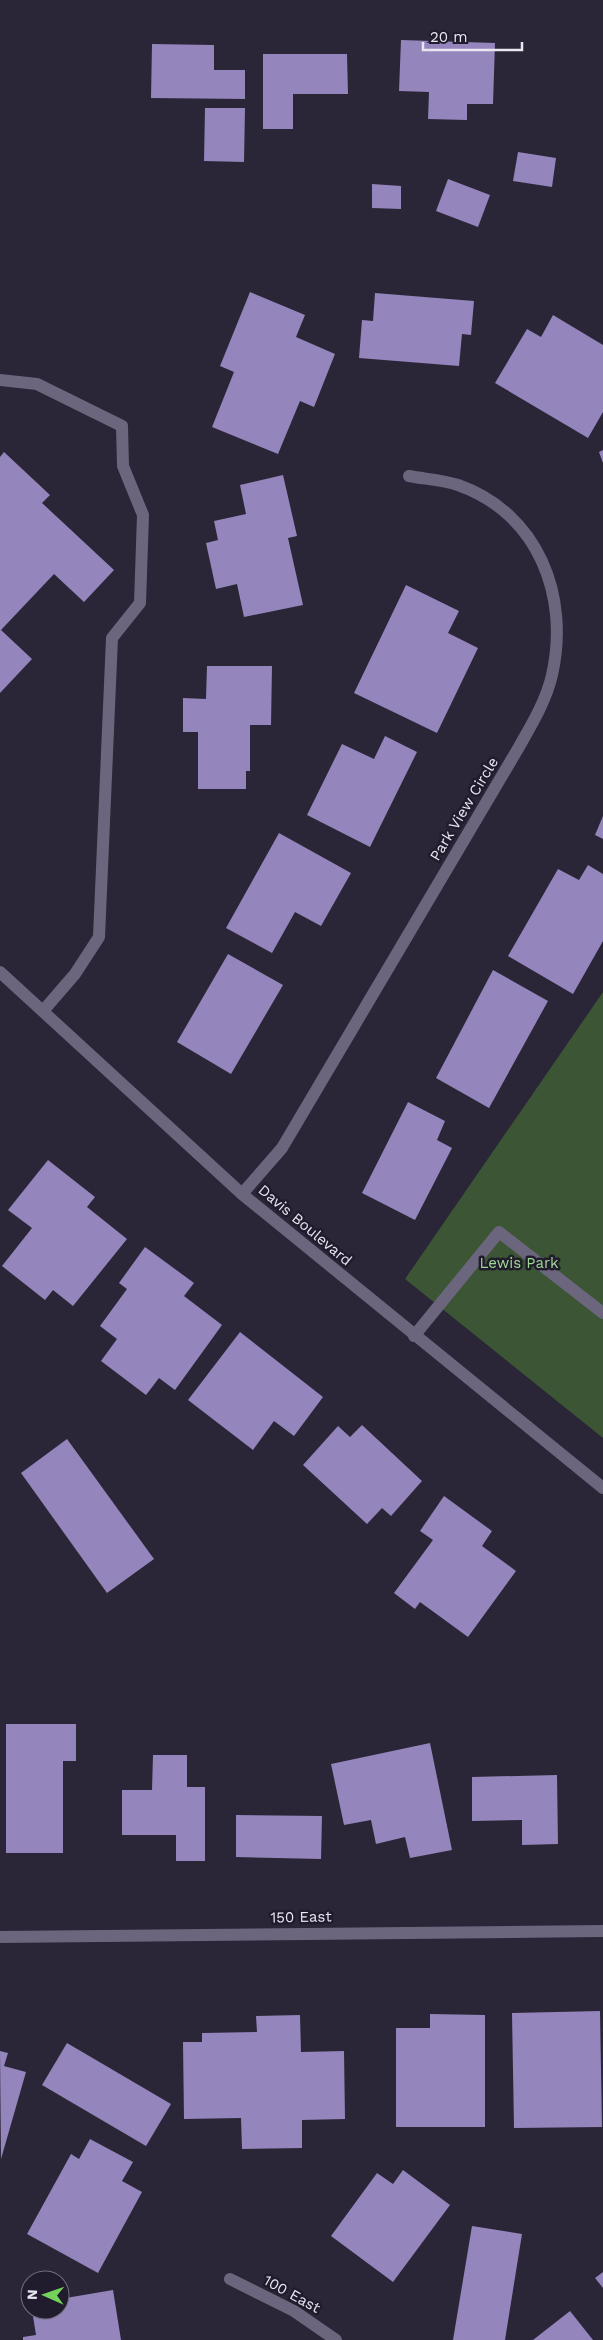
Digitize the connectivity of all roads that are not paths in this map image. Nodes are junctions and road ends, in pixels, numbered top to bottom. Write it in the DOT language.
graph roads {
  1 [pos="0,380"];
  2 [pos="409,476"];
  3 [pos="0,972"];
  4 [pos="43,1011"];
  5 [pos="242,1194"];
  6 [pos="603,1313"];
  7 [pos="414,1336"];
  8 [pos="603,1488"];
  9 [pos="603,1931"];
  10 [pos="0,1937"];
  11 [pos="230,2280"];
  12 [pos="336,2340"];
  1 -- 4 [label="street"];
  2 -- 5 [label="street, Park View Circle"];
  3 -- 4 [label="street, Davis Boulevard"];
  4 -- 5 [label="street, Davis Boulevard"];
  5 -- 7 [label="street, Davis Boulevard"];
  6 -- 7 [label="street"];
  7 -- 8 [label="street, Davis Boulevard"];
  9 -- 10 [label="street, 150 East"];
  11 -- 12 [label="street, 100 East"];
}
